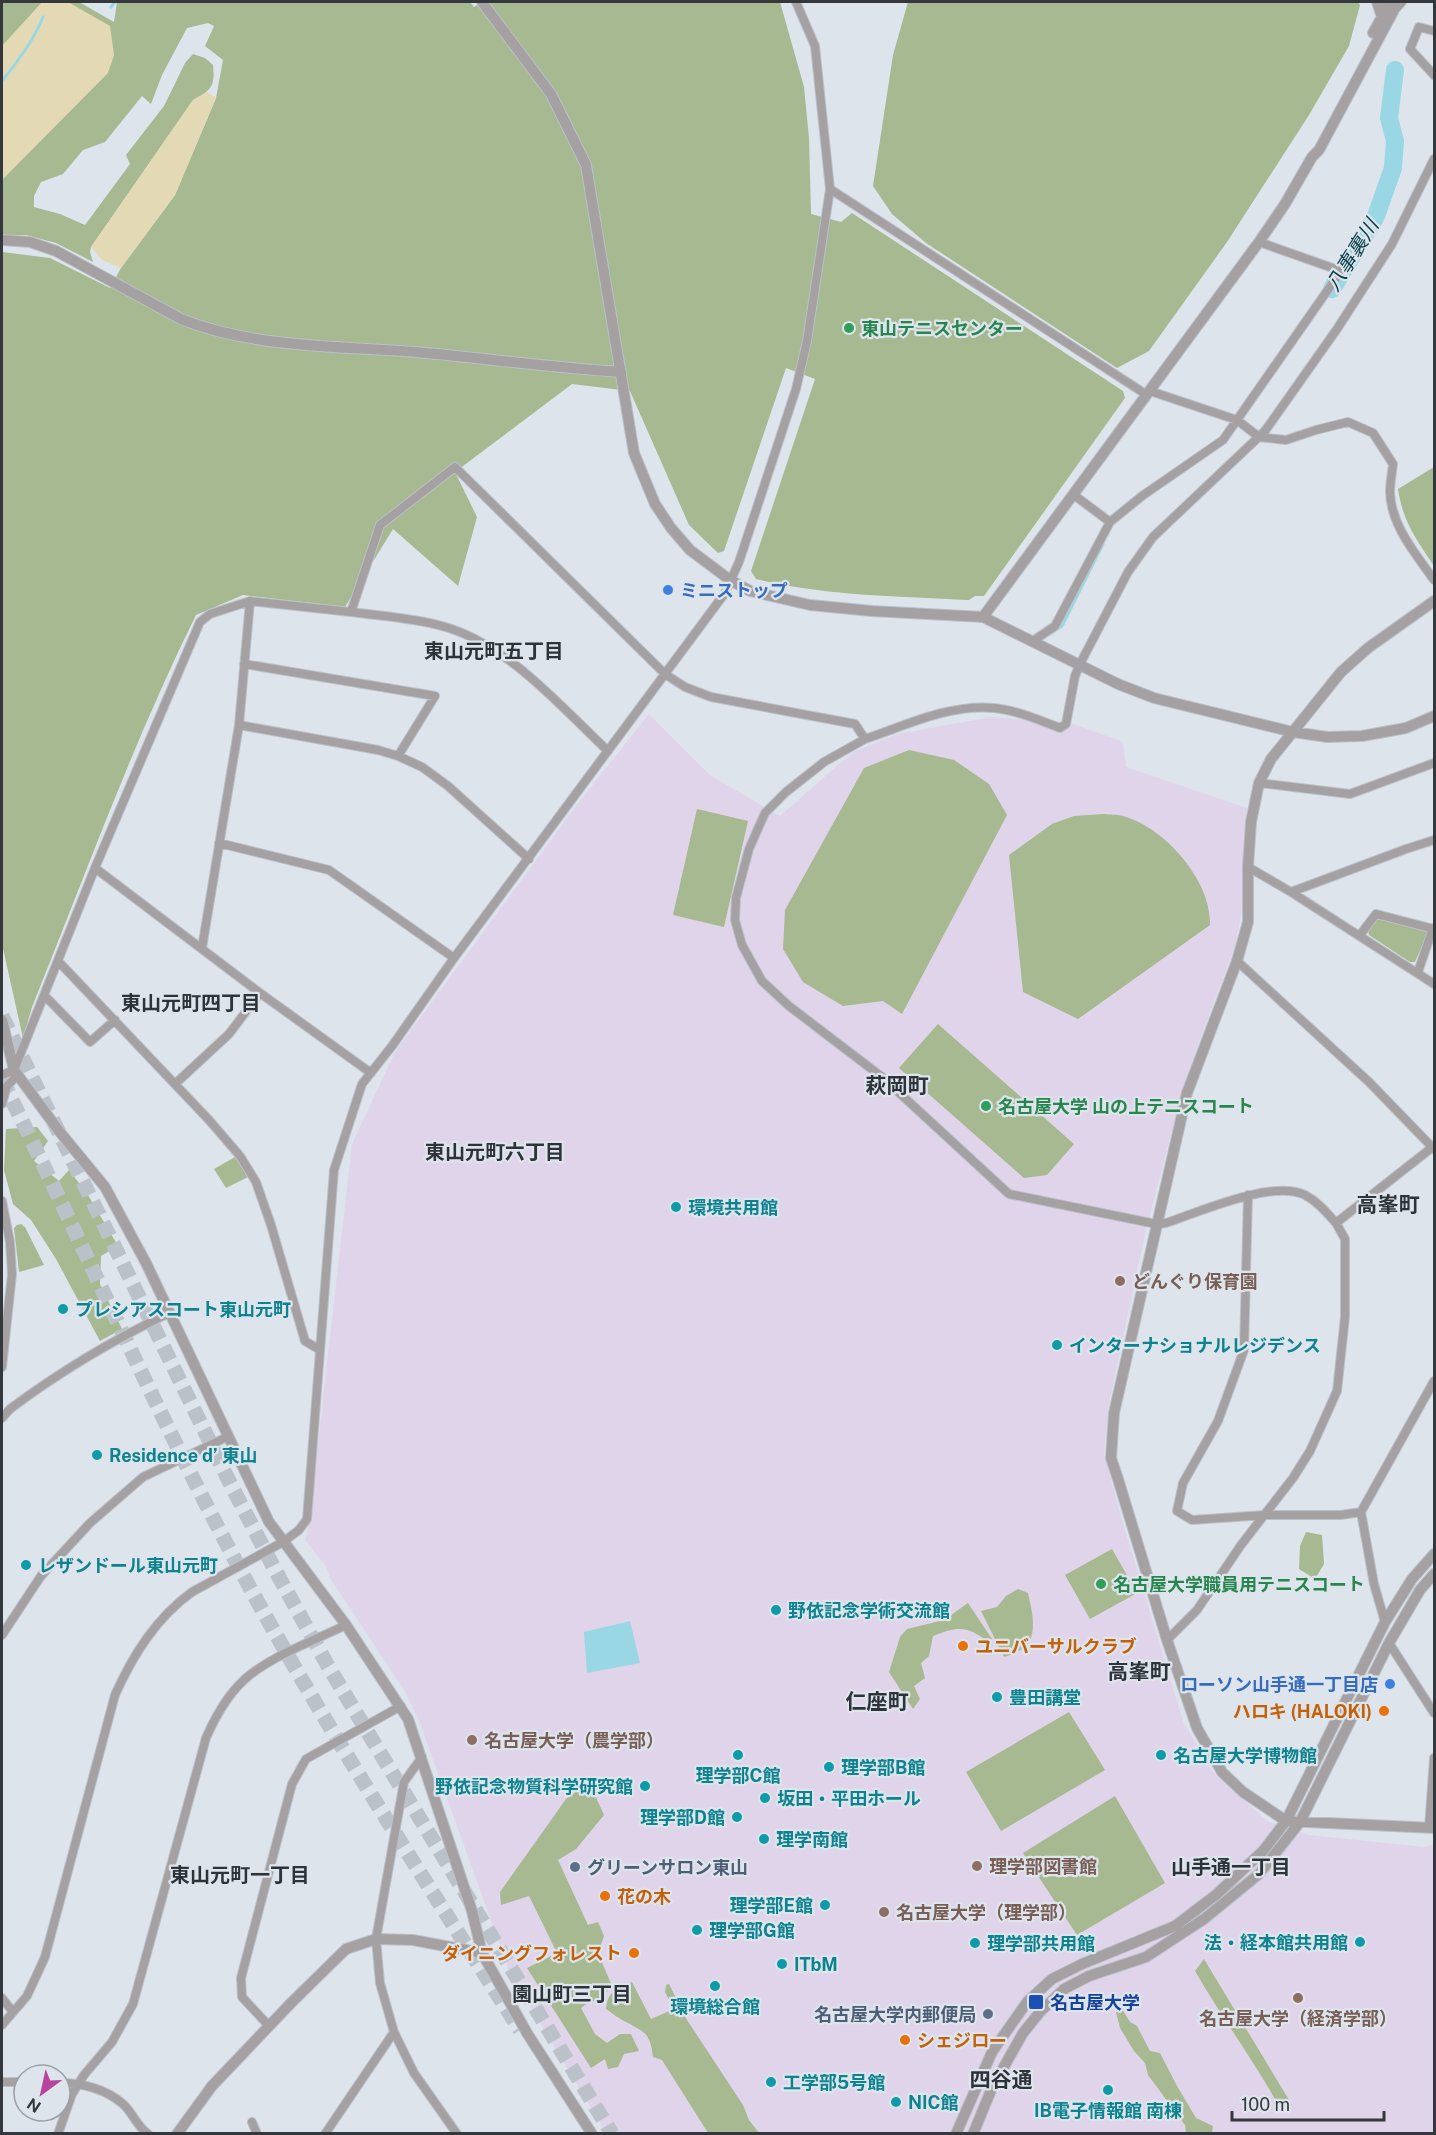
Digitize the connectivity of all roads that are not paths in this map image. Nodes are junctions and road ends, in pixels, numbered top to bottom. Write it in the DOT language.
graph roads {
  1 [pos="482,2"];
  2 [pos="796,2"];
  3 [pos="1402,2"];
  4 [pos="1385,5"];
  5 [pos="1434,31"];
  6 [pos="1434,75"];
  7 [pos="1312,157"];
  8 [pos="1434,159"];
  9 [pos="830,189"];
  10 [pos="2,240"];
  11 [pos="1259,242"];
  12 [pos="621,372"];
  13 [pos="1148,393"];
  14 [pos="1237,420"];
  15 [pos="1259,437"];
  16 [pos="1074,495"];
  17 [pos="1110,522"];
  18 [pos="730,580"];
  19 [pos="1434,580"];
  20 [pos="250,600"];
  21 [pos="1434,601"];
  22 [pos="351,612"];
  23 [pos="983,617"];
  24 [pos="1033,641"];
  25 [pos="244,664"];
  26 [pos="1080,664"];
  27 [pos="665,674"];
  28 [pos="1434,716"];
  29 [pos="239,725"];
  30 [pos="1293,732"];
  31 [pos="865,739"];
  32 [pos="608,751"];
  33 [pos="398,756"];
  34 [pos="1434,763"];
  35 [pos="1259,783"];
  36 [pos="1434,840"];
  37 [pos="219,843"];
  38 [pos="529,859"];
  39 [pos="1248,867"];
  40 [pos="95,868"];
  41 [pos="1291,892"];
  42 [pos="1434,928"];
  43 [pos="1360,936"];
  44 [pos="202,948"];
  45 [pos="454,958"];
  46 [pos="58,961"];
  47 [pos="1237,961"];
  48 [pos="1418,972"];
  49 [pos="1434,984"];
  50 [pos="260,993"];
  51 [pos="44,995"];
  52 [pos="2,1020"];
  53 [pos="115,1020"];
  54 [pos="16,1073"];
  55 [pos="371,1073"];
  56 [pos="2,1075"];
  57 [pos="175,1084"];
  58 [pos="2,1104"];
  59 [pos="1434,1148"];
  60 [pos="1248,1195"];
  61 [pos="2,1201"];
  62 [pos="1336,1223"];
  63 [pos="1156,1224"];
  64 [pos="169,1313"];
  65 [pos="320,1350"];
  66 [pos="2,1367"];
  67 [pos="1434,1381"];
  68 [pos="2,1418"];
  69 [pos="228,1437"];
  70 [pos="1361,1512"];
  71 [pos="1265,1515"];
  72 [pos="283,1542"];
  73 [pos="1434,1554"];
  74 [pos="1434,1574"];
  75 [pos="1386,1622"];
  76 [pos="346,1625"];
  77 [pos="2,1635"];
  78 [pos="1167,1640"];
  79 [pos="1389,1643"];
  80 [pos="401,1706"];
  81 [pos="1434,1713"];
  82 [pos="422,1757"];
  83 [pos="1434,1758"];
  84 [pos="1286,1821"];
  85 [pos="1299,1822"];
  86 [pos="1432,1828"];
  87 [pos="376,1938"];
  88 [pos="482,1953"];
  89 [pos="2,1998"];
  90 [pos="14,2012"];
  91 [pos="2,2025"];
  92 [pos="269,2026"];
  93 [pos="394,2032"];
  94 [pos="72,2083"];
  95 [pos="79,2083"];
  96 [pos="252,2122"];
  97 [pos="58,2133"];
  98 [pos="147,2133"];
  99 [pos="177,2133"];
  100 [pos="257,2133"];
  101 [pos="325,2133"];
  102 [pos="457,2133"];
  103 [pos="592,2133"];
  104 [pos="956,2133"];
  105 [pos="973,2133"];
  1 -- 12 [label="street"];
  2 -- 9 [label="street"];
  3 -- 4 [label="street"];
  4 -- 7 [label="street"];
  4 -- 7 [label="street"];
  5 -- 6 [label="street"];
  7 -- 11 [label="street"];
  8 -- 15 [label="street"];
  9 -- 13 [label="street"];
  9 -- 18 [label="street"];
  10 -- 12 [label="street"];
  11 -- 13 [label="street"];
  11 -- 14 [label="street"];
  12 -- 18 [label="street"];
  13 -- 14 [label="street"];
  13 -- 16 [label="street"];
  14 -- 15 [label="street"];
  14 -- 17 [label="street"];
  15 -- 19 [label="street"];
  15 -- 26 [label="street"];
  16 -- 17 [label="street"];
  16 -- 23 [label="street"];
  17 -- 24 [label="street"];
  18 -- 23 [label="street"];
  18 -- 27 [label="street"];
  20 -- 22 [label="street"];
  20 -- 25 [label="street"];
  20 -- 40 [label="street"];
  21 -- 30 [label="street"];
  22 -- 27 [label="street"];
  22 -- 32 [label="street"];
  23 -- 24 [label="street"];
  24 -- 26 [label="street"];
  25 -- 29 [label="street"];
  25 -- 33 [label="street"];
  26 -- 30 [label="street"];
  26 -- 31 [label="street"];
  27 -- 31 [label="street"];
  27 -- 32 [label="street"];
  28 -- 30 [label="street"];
  29 -- 33 [label="street"];
  29 -- 37 [label="street"];
  30 -- 35 [label="street"];
  31 -- 63 [label="street"];
  32 -- 38 [label="street"];
  33 -- 38 [label="street"];
  34 -- 35 [label="street"];
  35 -- 39 [label="street"];
  36 -- 41 [label="street"];
  37 -- 44 [label="street"];
  37 -- 45 [label="street"];
  38 -- 45 [label="street"];
  39 -- 41 [label="street"];
  39 -- 47 [label="street"];
  40 -- 44 [label="street"];
  40 -- 46 [label="street"];
  41 -- 43 [label="street"];
  42 -- 43 [label="street"];
  42 -- 48 [label="street"];
  43 -- 48 [label="street"];
  44 -- 50 [label="street"];
  45 -- 55 [label="street"];
  46 -- 51 [label="street"];
  46 -- 53 [label="street"];
  47 -- 59 [label="street"];
  47 -- 63 [label="street"];
  48 -- 49 [label="street"];
  50 -- 55 [label="street"];
  50 -- 57 [label="street"];
  51 -- 53 [label="street"];
  51 -- 54 [label="street"];
  52 -- 54 [label="street"];
  53 -- 57 [label="street"];
  54 -- 56 [label="street"];
  54 -- 58 [label="street"];
  54 -- 64 [label="street"];
  55 -- 65 [label="street"];
  57 -- 65 [label="street"];
  59 -- 62 [label="street"];
  60 -- 62 [label="street"];
  60 -- 63 [label="street"];
  60 -- 71 [label="street"];
  61 -- 66 [label="street"];
  62 -- 71 [label="street"];
  63 -- 78 [label="street"];
  64 -- 68 [label="street"];
  64 -- 69 [label="street"];
  65 -- 72 [label="street"];
  67 -- 70 [label="street"];
  69 -- 72 [label="street"];
  69 -- 77 [label="street"];
  70 -- 71 [label="street"];
  70 -- 75 [label="street"];
  71 -- 78 [label="street"];
  72 -- 76 [label="street"];
  72 -- 90 [label="street"];
  73 -- 75 [label="street"];
  74 -- 79 [label="street"];
  75 -- 84 [label="street"];
  76 -- 80 [label="street"];
  76 -- 95 [label="street"];
  78 -- 84 [label="street"];
  79 -- 81 [label="street"];
  79 -- 85 [label="street"];
  80 -- 82 [label="street"];
  80 -- 92 [label="street"];
  82 -- 87 [label="street"];
  82 -- 88 [label="street"];
  83 -- 86 [label="street"];
  84 -- 85 [label="street"];
  84 -- 104 [label="street"];
  85 -- 86 [label="street"];
  85 -- 105 [label="street"];
  87 -- 88 [label="street"];
  87 -- 92 [label="street"];
  87 -- 93 [label="street"];
  88 -- 103 [label="street"];
  89 -- 90 [label="street"];
  90 -- 91 [label="street"];
  92 -- 99 [label="street"];
  93 -- 101 [label="street"];
  93 -- 102 [label="street"];
  94 -- 95 [label="street"];
  95 -- 97 [label="street"];
  95 -- 98 [label="street"];
  96 -- 100 [label="street"];
}
